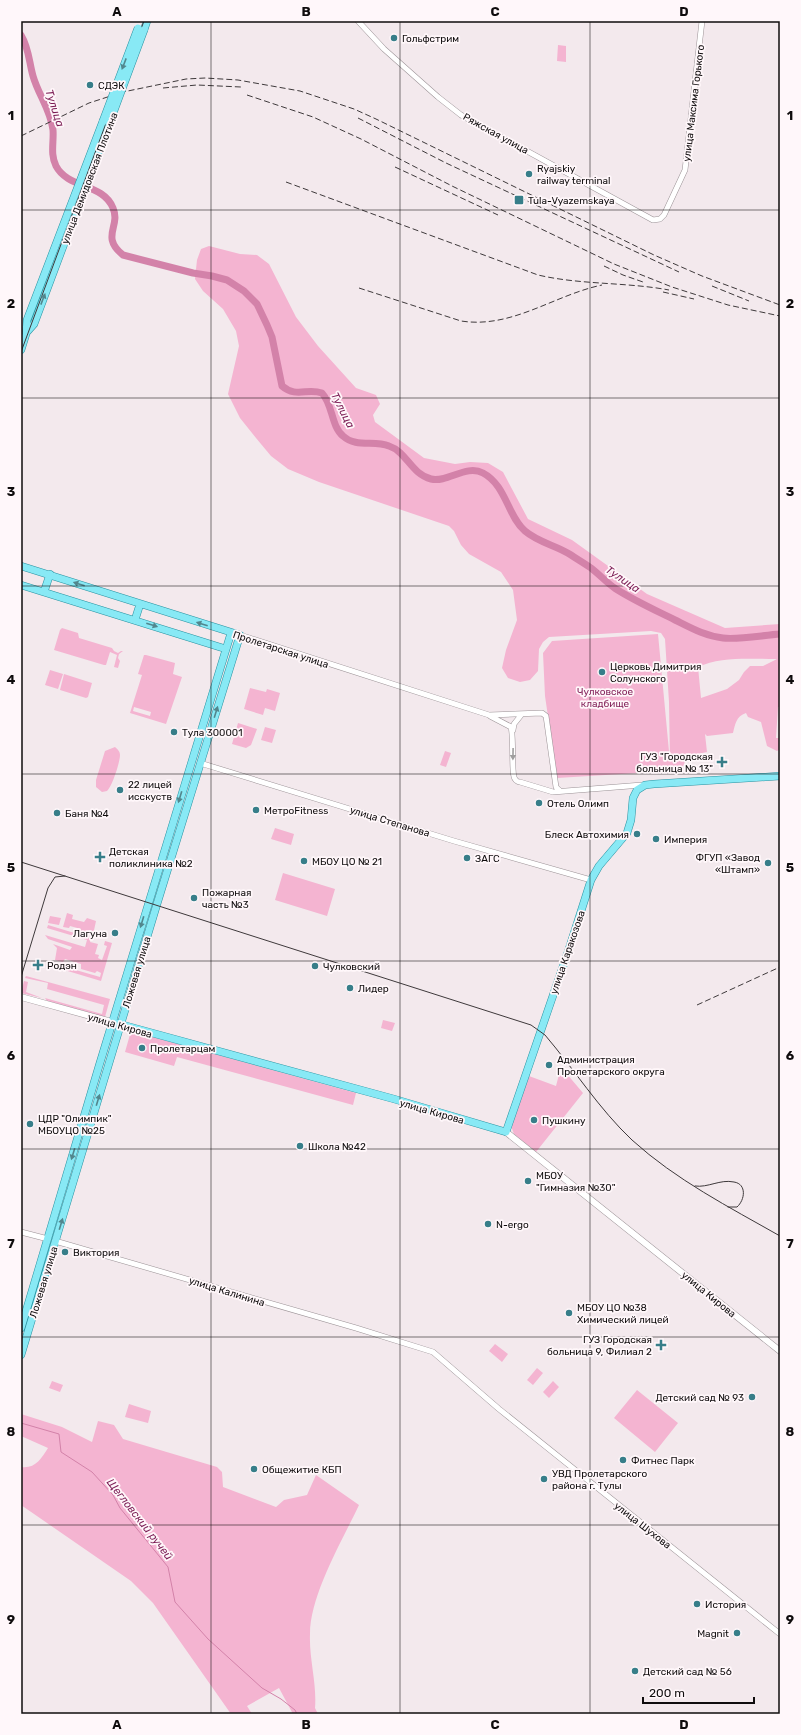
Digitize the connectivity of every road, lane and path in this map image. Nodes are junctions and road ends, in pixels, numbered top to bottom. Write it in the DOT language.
graph roads {
  1 [pos="148,21"];
  2 [pos="358,21"];
  3 [pos="702,21"];
  4 [pos="141,26"];
  5 [pos="79,194"];
  6 [pos="653,220"];
  7 [pos="60,253"];
  8 [pos="52,254"];
  9 [pos="24,333"];
  10 [pos="21,350"];
  11 [pos="21,566"];
  12 [pos="50,574"];
  13 [pos="21,585"];
  14 [pos="44,592"];
  15 [pos="140,604"];
  16 [pos="135,620"];
  17 [pos="222,630"];
  18 [pos="231,632"];
  19 [pos="240,635"];
  20 [pos="216,646"];
  21 [pos="226,648"];
  22 [pos="522,714"];
  23 [pos="489,716"];
  24 [pos="512,731"];
  25 [pos="191,760"];
  26 [pos="200,762"];
  27 [pos="780,776"];
  28 [pos="646,785"];
  29 [pos="626,786"];
  30 [pos="560,791"];
  31 [pos="633,801"];
  32 [pos="166,842"];
  33 [pos="175,845"];
  34 [pos="591,880"];
  35 [pos="21,997"];
  36 [pos="112,1022"];
  37 [pos="121,1025"];
  38 [pos="506,1132"];
  39 [pos="21,1232"];
  40 [pos="48,1239"];
  41 [pos="55,1241"];
  42 [pos="21,1328"];
  43 [pos="780,1351"];
  44 [pos="433,1352"];
  45 [pos="21,1355"];
  46 [pos="780,1634"];
  1 -- 4 [label="main road, улица Демидовская Плотина"];
  2 -- 6 [label="street, Ряжская улица"];
  3 -- 6 [label="street, улица Максима Горького"];
  4 -- 5 [label="main road, улица Демидовская Плотина, bridge"];
  5 -- 7 [label="main road, улица Демидовская Плотина"];
  5 -- 8 [label="main road, улица Демидовская Плотина"];
  7 -- 8 [label="main road"];
  9 -- 7 [label="main road, улица Демидовская Плотина, one-way"];
  8 -- 9 [label="main road, улица Демидовская Плотина"];
  9 -- 10 [label="main road, улица Демидовская Плотина"];
  11 -- 12 [label="main road, Пролетарская улица"];
  12 -- 14 [label="main road"];
  15 -- 12 [label="main road, Пролетарская улица, one-way"];
  13 -- 14 [label="main road, Пролетарская улица"];
  14 -- 16 [label="main road, Пролетарская улица"];
  15 -- 16 [label="main road"];
  17 -- 15 [label="main road, Пролетарская улица, one-way"];
  16 -- 20 [label="main road, Пролетарская улица, one-way"];
  17 -- 18 [label="main road, Пролетарская улица"];
  17 -- 20 [label="main road"];
  18 -- 19 [label="main road, Пролетарская улица"];
  18 -- 21 [label="main road, Ложевая улица"];
  19 -- 23 [label="street, Пролетарская улица"];
  26 -- 19 [label="main road, Ложевая улица, one-way"];
  20 -- 21 [label="main road, Пролетарская улица"];
  21 -- 25 [label="main road, Ложевая улица"];
  22 -- 23 [label="street, Пролетарская улица"];
  22 -- 24 [label="street"];
  22 -- 30 [label="street, Пролетарская улица"];
  23 -- 24 [label="street"];
  24 -- 30 [label="street, one-way"];
  25 -- 26 [label="main road, улица Степанова"];
  25 -- 32 [label="main road, Ложевая улица, one-way"];
  26 -- 33 [label="main road, Ложевая улица"];
  26 -- 34 [label="street, улица Степанова"];
  27 -- 28 [label="main road"];
  28 -- 29 [label="street"];
  28 -- 31 [label="main road"];
  29 -- 30 [label="street"];
  29 -- 31 [label="street"];
  31 -- 34 [label="main road, улица Каракозова"];
  32 -- 33 [label="main road"];
  32 -- 36 [label="main road, Ложевая улица, one-way"];
  33 -- 37 [label="main road, Ложевая улица"];
  34 -- 38 [label="main road, улица Каракозова"];
  35 -- 36 [label="main road, улица Кирова"];
  36 -- 37 [label="main road, улица Кирова"];
  36 -- 40 [label="main road, Ложевая улица, one-way"];
  37 -- 38 [label="main road, улица Кирова"];
  41 -- 37 [label="main road, Ложевая улица, one-way"];
  38 -- 43 [label="main road, улица Кирова"];
  39 -- 40 [label="street, улица Калинина"];
  40 -- 41 [label="main road, улица Калинина"];
  40 -- 42 [label="main road, Ложевая улица"];
  41 -- 44 [label="street, улица Калинина"];
  41 -- 45 [label="main road, Ложевая улица"];
  44 -- 46 [label="street, улица Шухова"];
}
